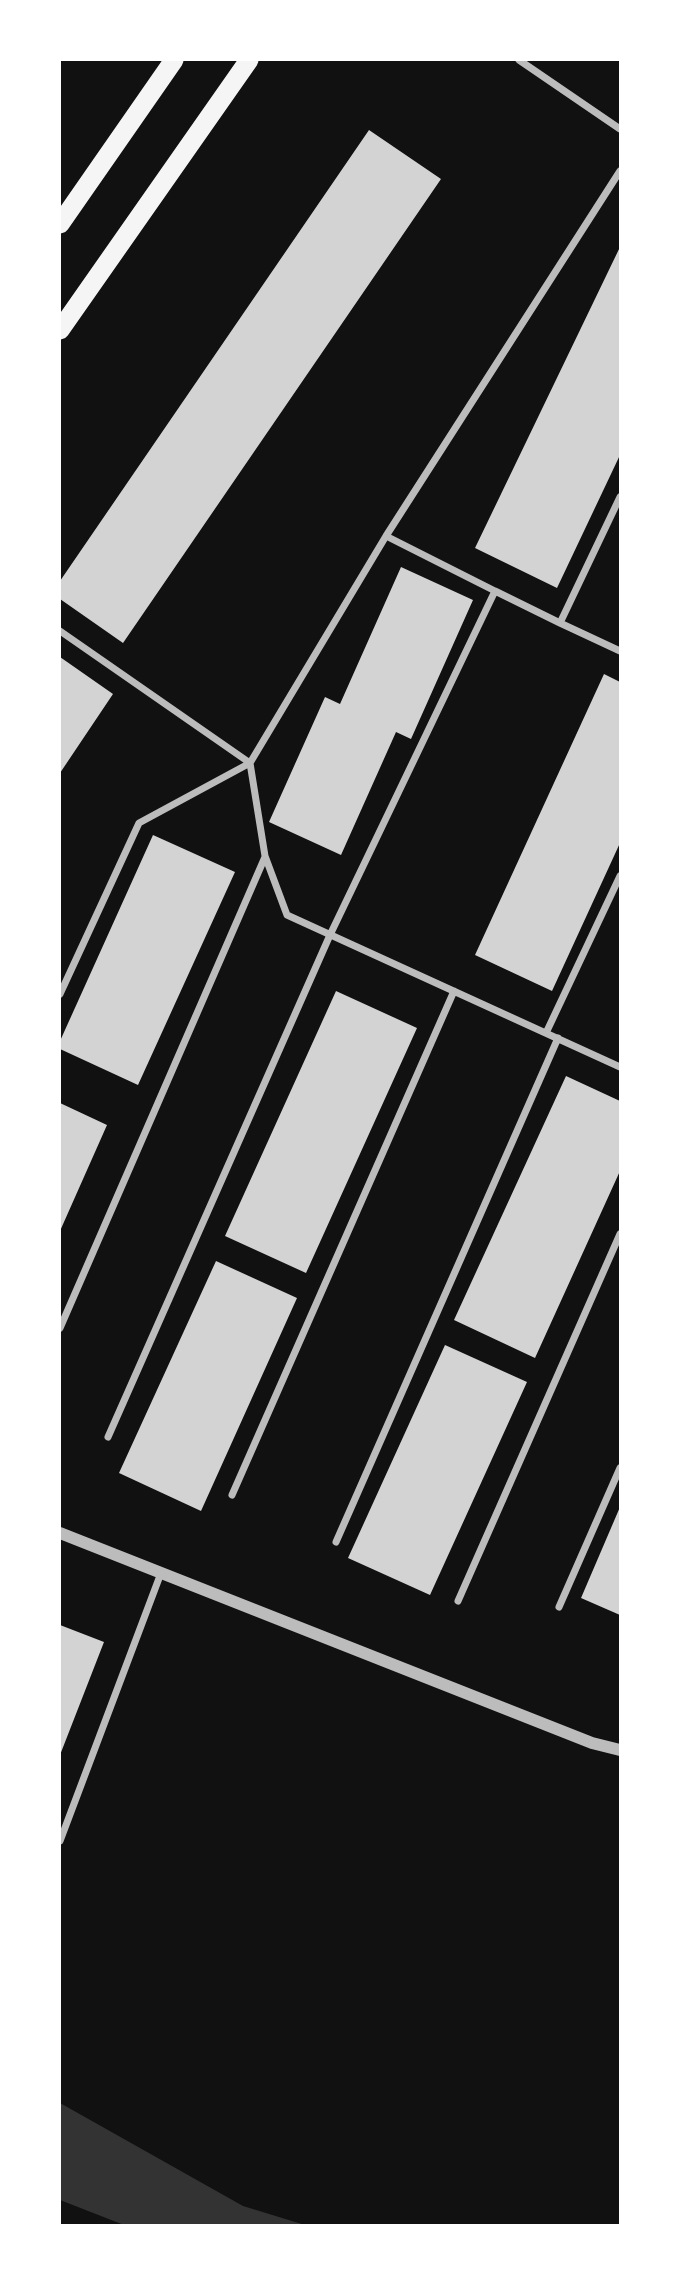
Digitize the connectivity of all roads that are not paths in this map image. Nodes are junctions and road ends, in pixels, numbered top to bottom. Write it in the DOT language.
graph roads {
  1 [pos="174,60"];
  2 [pos="249,60"];
  3 [pos="519,60"];
  4 [pos="621,129"];
  5 [pos="621,171"];
  6 [pos="612,185"];
  7 [pos="621,190"];
  8 [pos="60,224"];
  9 [pos="60,330"];
  10 [pos="621,497"];
  11 [pos="386,536"];
  12 [pos="495,592"];
  13 [pos="560,623"];
  14 [pos="60,631"];
  15 [pos="621,651"];
  16 [pos="250,763"];
  17 [pos="265,856"];
  18 [pos="621,876"];
  19 [pos="330,935"];
  20 [pos="454,991"];
  21 [pos="60,994"];
  22 [pos="546,1033"];
  23 [pos="558,1038"];
  24 [pos="621,1067"];
  25 [pos="621,1234"];
  26 [pos="60,1328"];
  27 [pos="108,1437"];
  28 [pos="621,1468"];
  29 [pos="232,1495"];
  30 [pos="60,1533"];
  31 [pos="336,1542"];
  32 [pos="161,1573"];
  33 [pos="458,1601"];
  34 [pos="559,1607"];
  35 [pos="621,1750"];
  36 [pos="60,1842"];
  1 -- 8 [label="highway"];
  2 -- 9 [label="highway"];
  3 -- 4 [label="street"];
  5 -- 6 [label="street"];
  6 -- 7 [label="street"];
  6 -- 11 [label="street"];
  10 -- 13 [label="street"];
  11 -- 12 [label="street"];
  11 -- 16 [label="street"];
  12 -- 13 [label="street"];
  12 -- 19 [label="street"];
  13 -- 15 [label="street"];
  14 -- 16 [label="street"];
  16 -- 17 [label="street"];
  16 -- 21 [label="street"];
  17 -- 19 [label="street"];
  17 -- 26 [label="street"];
  18 -- 22 [label="street"];
  19 -- 20 [label="street"];
  19 -- 27 [label="street"];
  20 -- 22 [label="street"];
  20 -- 29 [label="street"];
  22 -- 23 [label="street"];
  23 -- 24 [label="street"];
  23 -- 31 [label="street"];
  25 -- 33 [label="street"];
  28 -- 34 [label="street"];
  30 -- 32 [label="street"];
  32 -- 35 [label="street"];
  32 -- 36 [label="street"];
}
